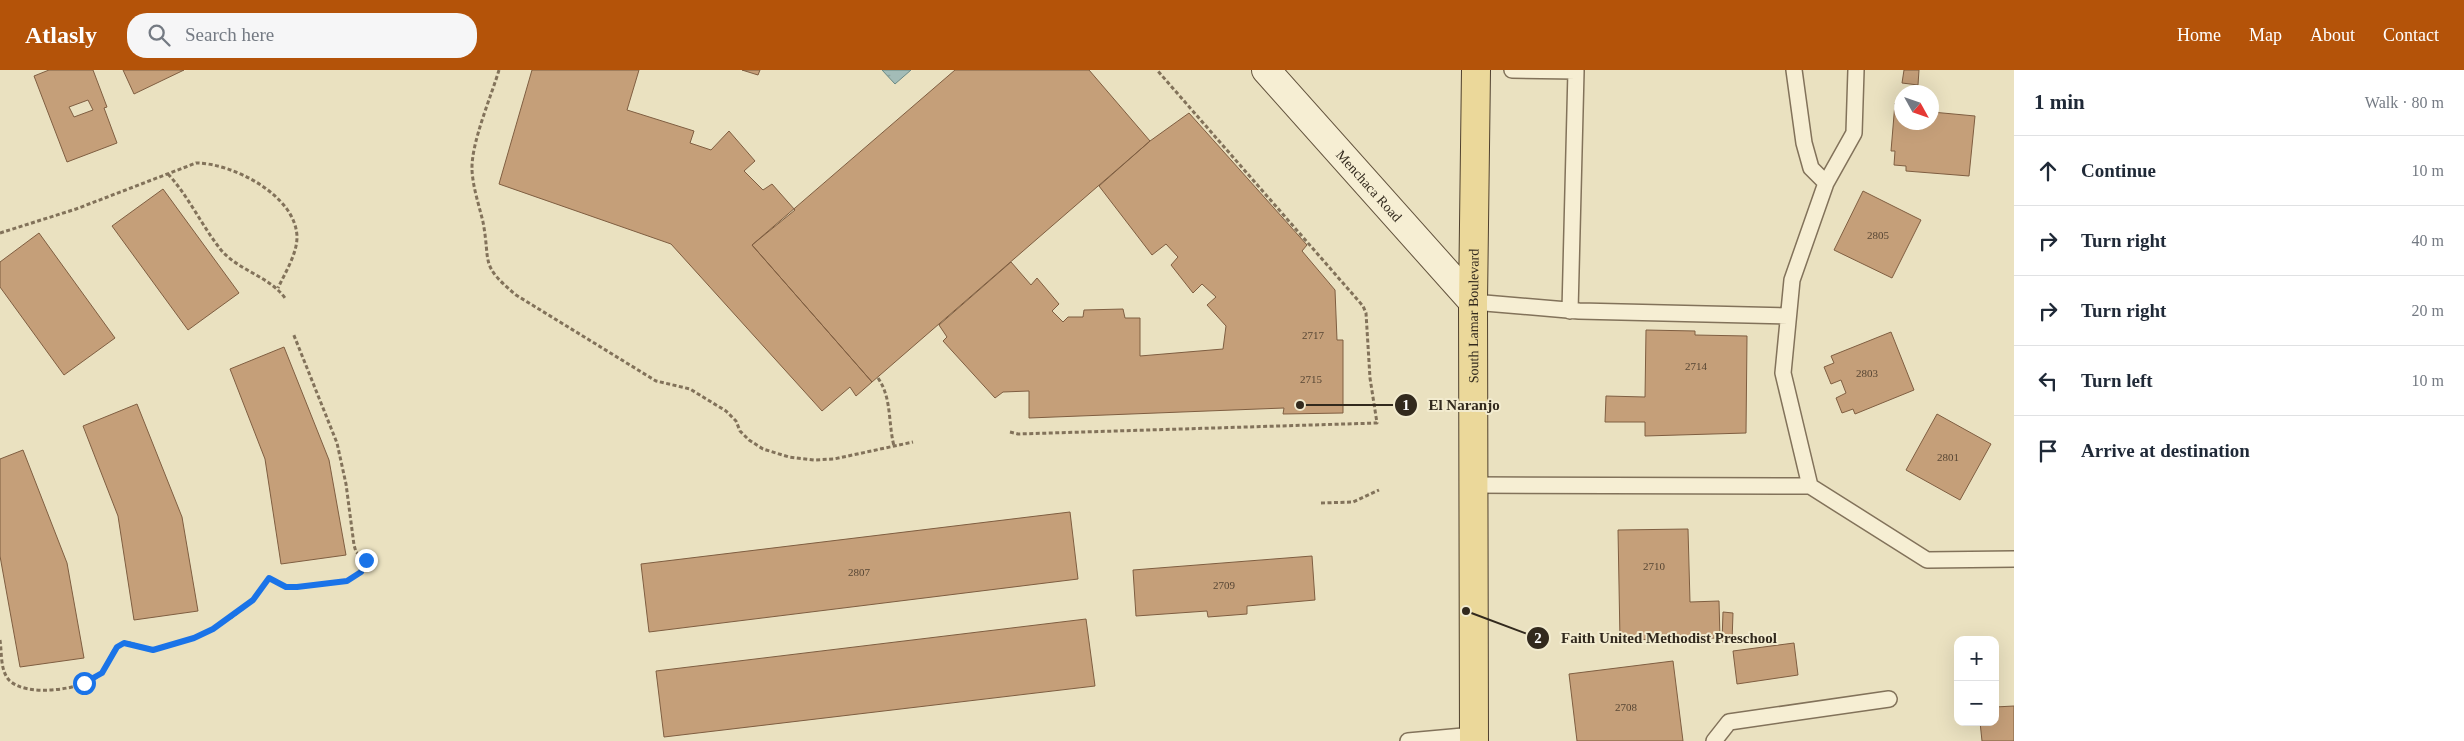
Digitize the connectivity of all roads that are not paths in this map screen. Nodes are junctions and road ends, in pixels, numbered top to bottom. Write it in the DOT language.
graph roads {
  1 [pos="1266,70"];
  2 [pos="1476,70"];
  3 [pos="1512,70"];
  4 [pos="1577,70"];
  5 [pos="1794,70"];
  6 [pos="1856,70"];
  7 [pos="1826,183"];
  8 [pos="1473,302"];
  9 [pos="1570,310"];
  10 [pos="1788,316"];
  11 [pos="1474,485"];
  12 [pos="1810,486"];
  13 [pos="2014,559"];
  14 [pos="1889,699"];
  15 [pos="1474,738"];
  16 [pos="1408,741"];
  17 [pos="1714,741"];
  1 -- 8 [label="main road, Menchaca Road"];
  2 -- 8 [label="main road, South Lamar Boulevard"];
  3 -- 4 [label="lane"];
  4 -- 9 [label="lane"];
  5 -- 7 [label="lane"];
  6 -- 7 [label="lane"];
  7 -- 10 [label="lane"];
  8 -- 9 [label="lane"];
  8 -- 11 [label="main road, South Lamar Boulevard"];
  9 -- 10 [label="lane"];
  10 -- 12 [label="lane"];
  11 -- 12 [label="lane"];
  11 -- 15 [label="main road, South Lamar Boulevard"];
  12 -- 13 [label="lane"];
  14 -- 17 [label="lane"];
  15 -- 16 [label="lane"];
}
